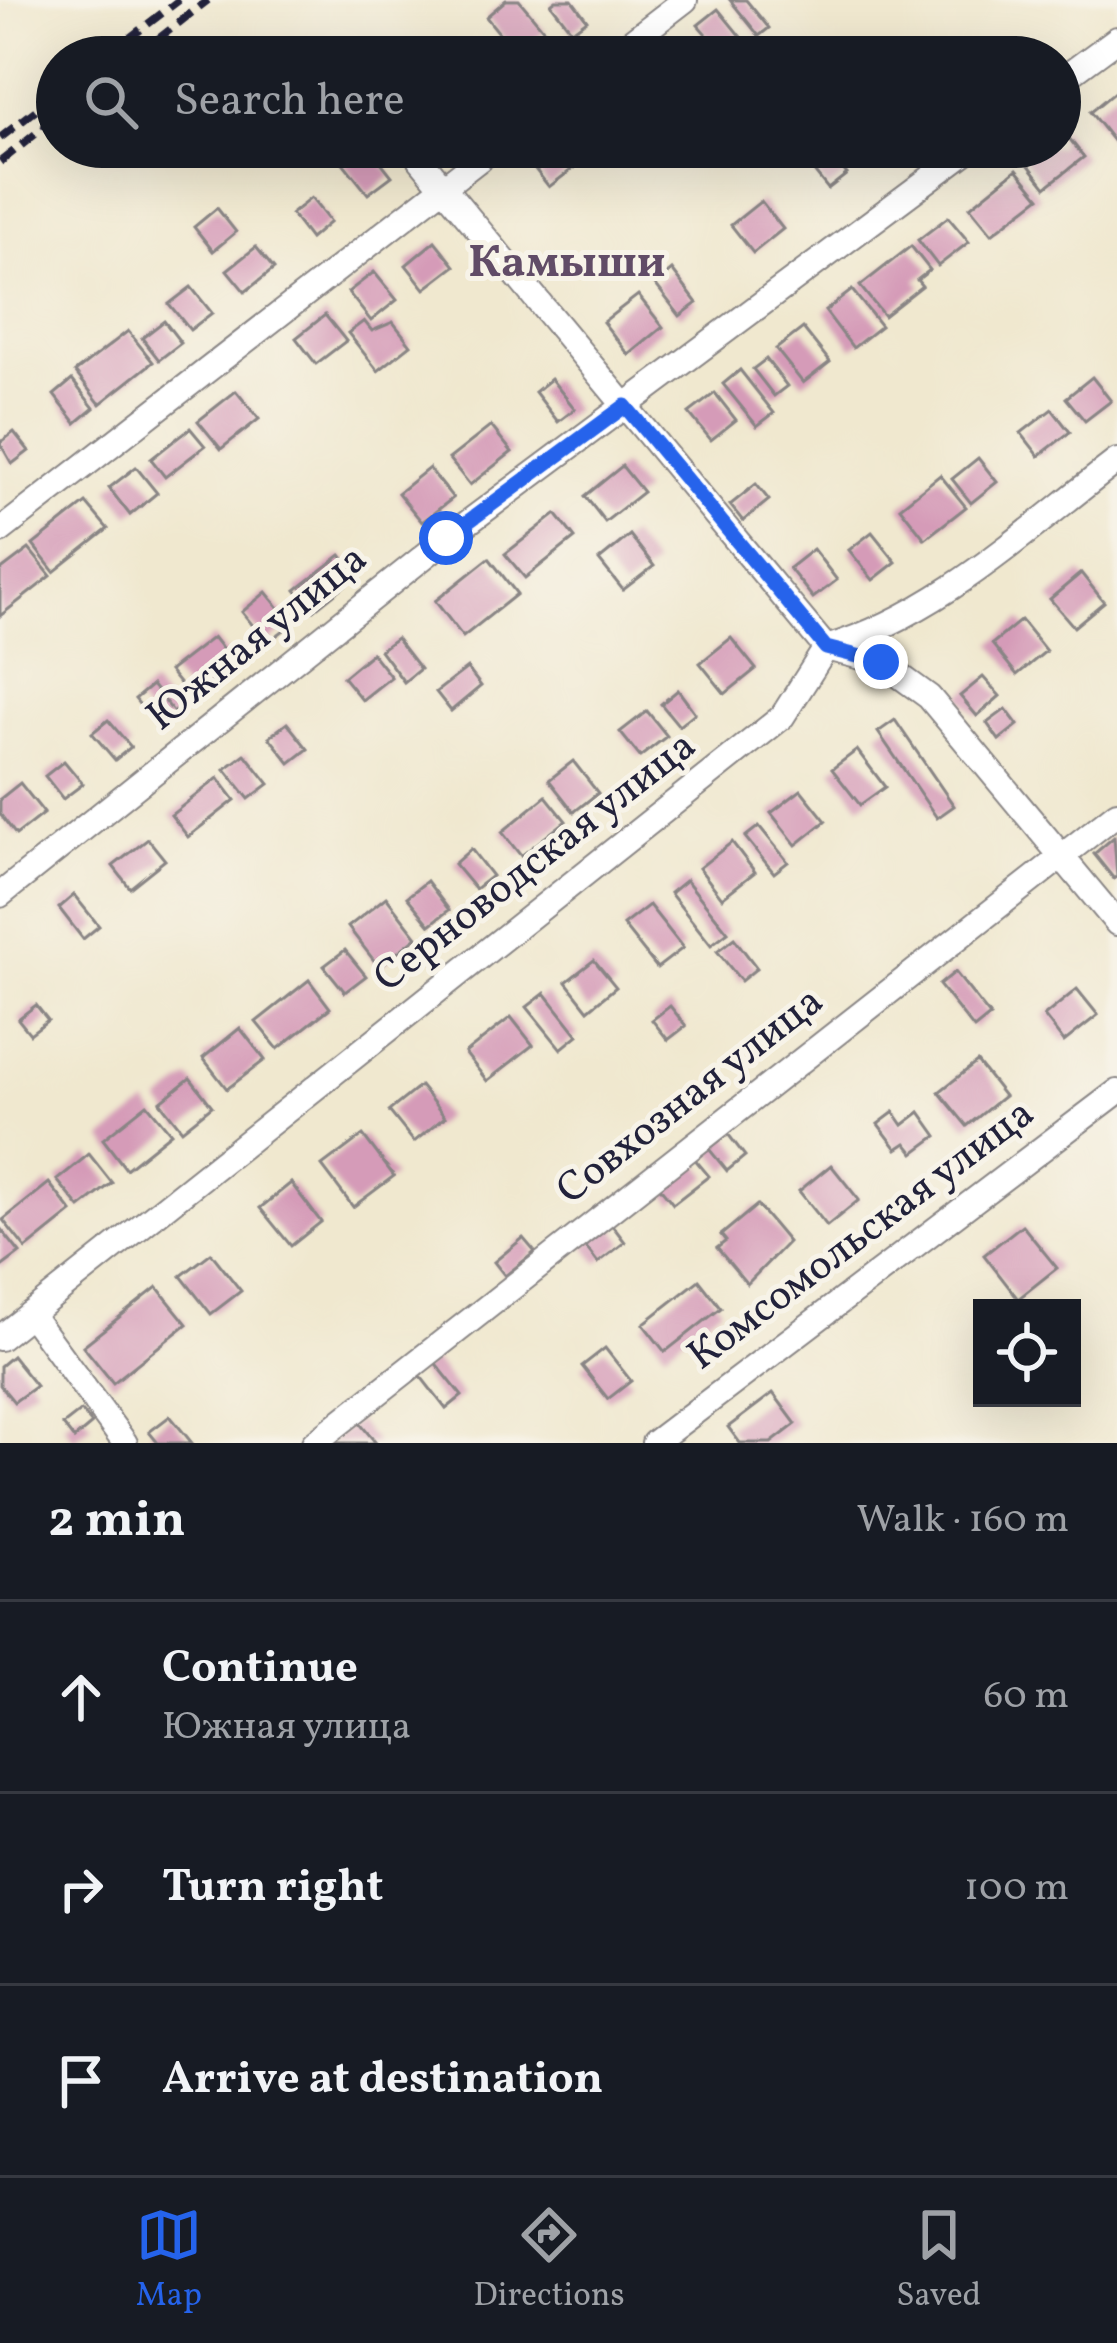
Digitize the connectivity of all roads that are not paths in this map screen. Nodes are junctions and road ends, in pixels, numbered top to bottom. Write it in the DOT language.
graph roads {
  1 [pos="685,0"];
  2 [pos="638,36"];
  3 [pos="1117,39"];
  4 [pos="1081,66"];
  5 [pos="427,168"];
  6 [pos="468,168"];
  7 [pos="944,168"];
  8 [pos="443,187"];
  9 [pos="625,406"];
  10 [pos="1117,460"];
  11 [pos="0,531"];
  12 [pos="826,648"];
  13 [pos="1117,813"];
  14 [pos="1062,856"];
  15 [pos="0,895"];
  16 [pos="1117,923"];
  17 [pos="1117,1092"];
  18 [pos="30,1314"];
  19 [pos="0,1338"];
  20 [pos="125,1443"];
  21 [pos="314,1443"];
  22 [pos="654,1443"];
  1 -- 2 [label="street"];
  3 -- 4 [label="street"];
  5 -- 8 [label="street"];
  6 -- 8 [label="street"];
  7 -- 9 [label="street, Южная улица"];
  8 -- 9 [label="street"];
  8 -- 11 [label="street"];
  9 -- 12 [label="street"];
  9 -- 15 [label="street, Южная улица"];
  10 -- 12 [label="street"];
  12 -- 14 [label="street"];
  12 -- 18 [label="street, Серноводская улица"];
  13 -- 14 [label="street, Совхозная улица"];
  14 -- 16 [label="street"];
  14 -- 21 [label="street, Совхозная улица"];
  17 -- 22 [label="street, Комсомольская улица"];
  18 -- 19 [label="street, Серноводская улица"];
  18 -- 20 [label="street"];
}
